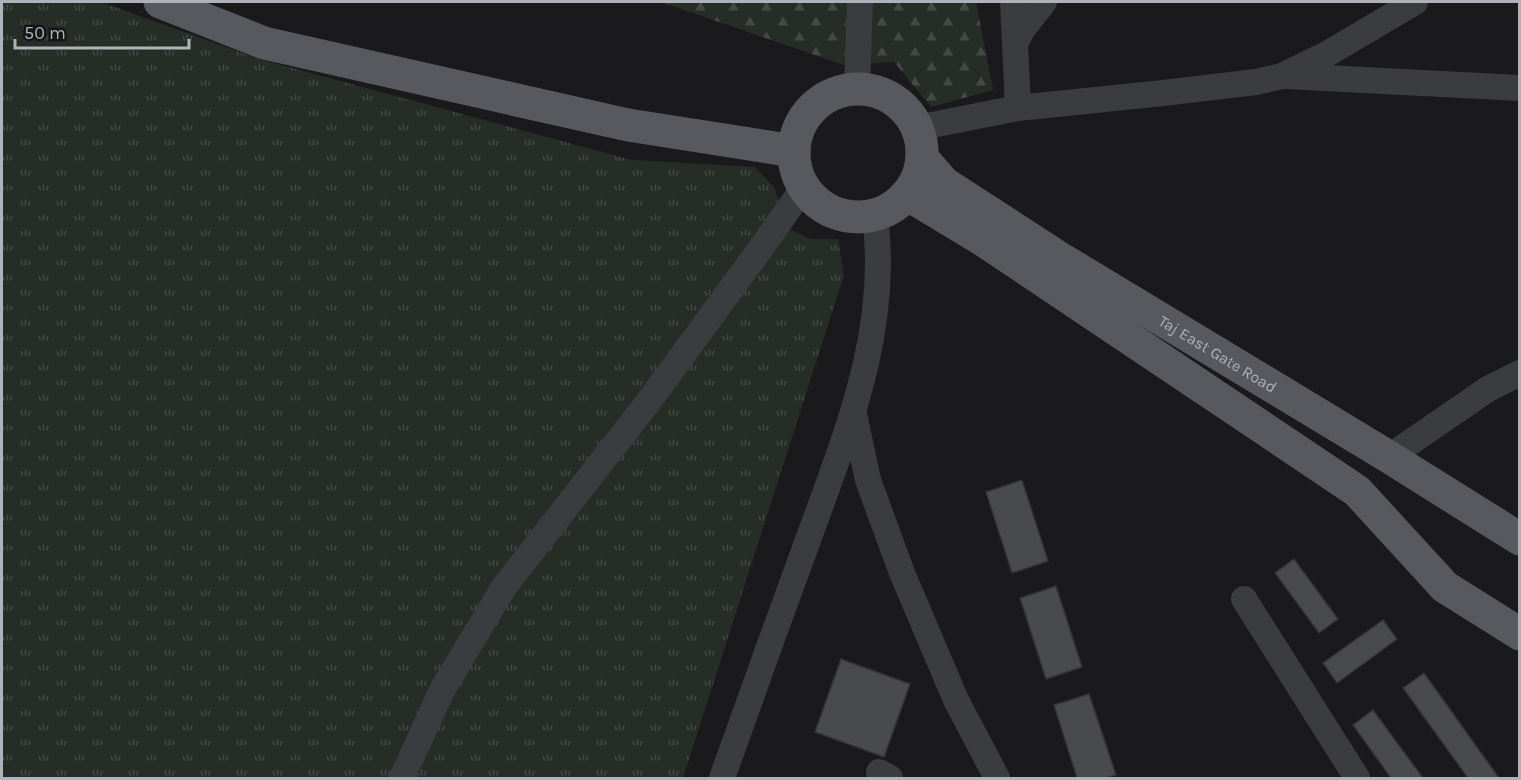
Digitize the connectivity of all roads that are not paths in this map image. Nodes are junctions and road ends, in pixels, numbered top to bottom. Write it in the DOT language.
graph roads {
  1 [pos="160,2"];
  2 [pos="860,2"];
  3 [pos="1013,2"];
  4 [pos="1044,2"];
  5 [pos="1415,2"];
  6 [pos="1015,44"];
  7 [pos="1282,76"];
  8 [pos="1520,88"];
  9 [pos="857,89"];
  10 [pos="1018,108"];
  11 [pos="919,143"];
  12 [pos="794,151"];
  13 [pos="804,187"];
  14 [pos="907,194"];
  15 [pos="875,214"];
  16 [pos="1520,373"];
  17 [pos="854,414"];
  18 [pos="1389,457"];
  19 [pos="1520,539"];
  20 [pos="1244,599"];
  21 [pos="1520,634"];
  22 [pos="402,778"];
  23 [pos="722,778"];
  24 [pos="997,778"];
  25 [pos="1357,778"];
  1 -- 12 [label="main road"];
  2 -- 9 [label="street"];
  3 -- 6 [label="street"];
  4 -- 6 [label="street"];
  5 -- 7 [label="street"];
  6 -- 10 [label="street"];
  7 -- 8 [label="street"];
  7 -- 10 [label="street"];
  9 -- 11 [label="main road"];
  9 -- 12 [label="main road"];
  10 -- 11 [label="street"];
  11 -- 14 [label="main road"];
  11 -- 18 [label="main road, Taj East Gate Road"];
  12 -- 13 [label="main road"];
  13 -- 15 [label="main road"];
  13 -- 22 [label="street"];
  14 -- 15 [label="main road"];
  14 -- 21 [label="main road"];
  15 -- 17 [label="street"];
  16 -- 18 [label="street"];
  17 -- 23 [label="street"];
  17 -- 24 [label="street"];
  18 -- 19 [label="main road, Taj East Gate Road"];
  20 -- 25 [label="street"];
}
